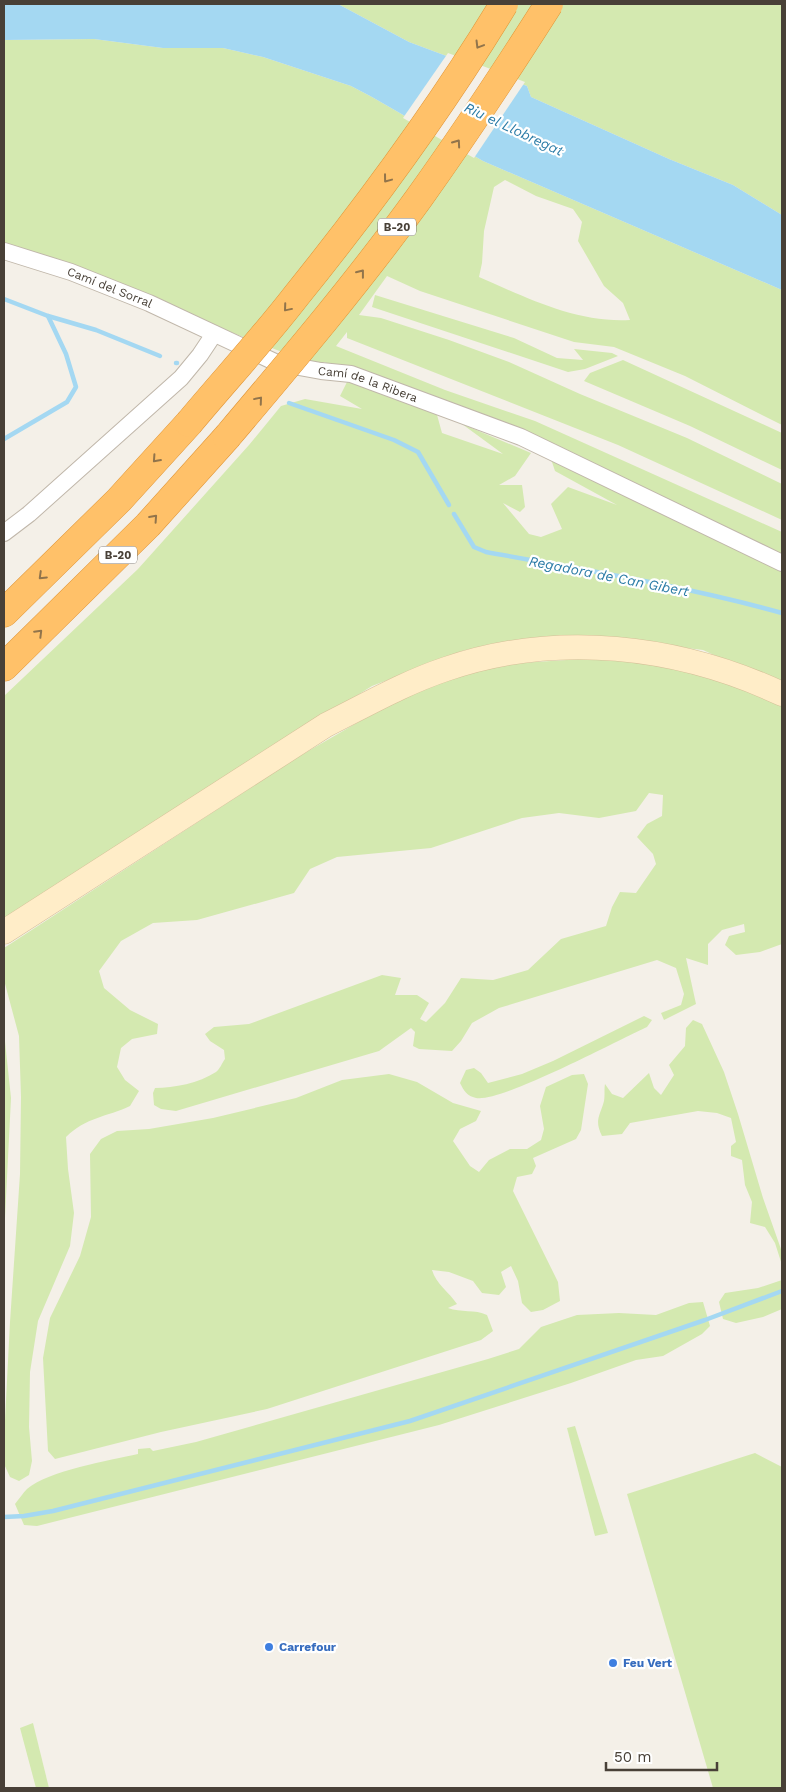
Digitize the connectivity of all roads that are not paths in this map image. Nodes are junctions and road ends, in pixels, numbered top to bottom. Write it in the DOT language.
graph roads {
  1 [pos="504,4"];
  2 [pos="549,4"];
  3 [pos="4,251"];
  4 [pos="214,334"];
  5 [pos="4,532"];
  6 [pos="782,563"];
  7 [pos="4,613"];
  8 [pos="4,667"];
  9 [pos="782,694"];
  10 [pos="4,932"];
  1 -- 7 [label="highway, B-20, one-way, bridge"];
  8 -- 2 [label="highway, B-20, one-way, bridge"];
  3 -- 4 [label="street, Camí del Sorral"];
  4 -- 5 [label="street"];
  4 -- 6 [label="street, Camí de la Ribera"];
  9 -- 10 [label="main road"];
}
